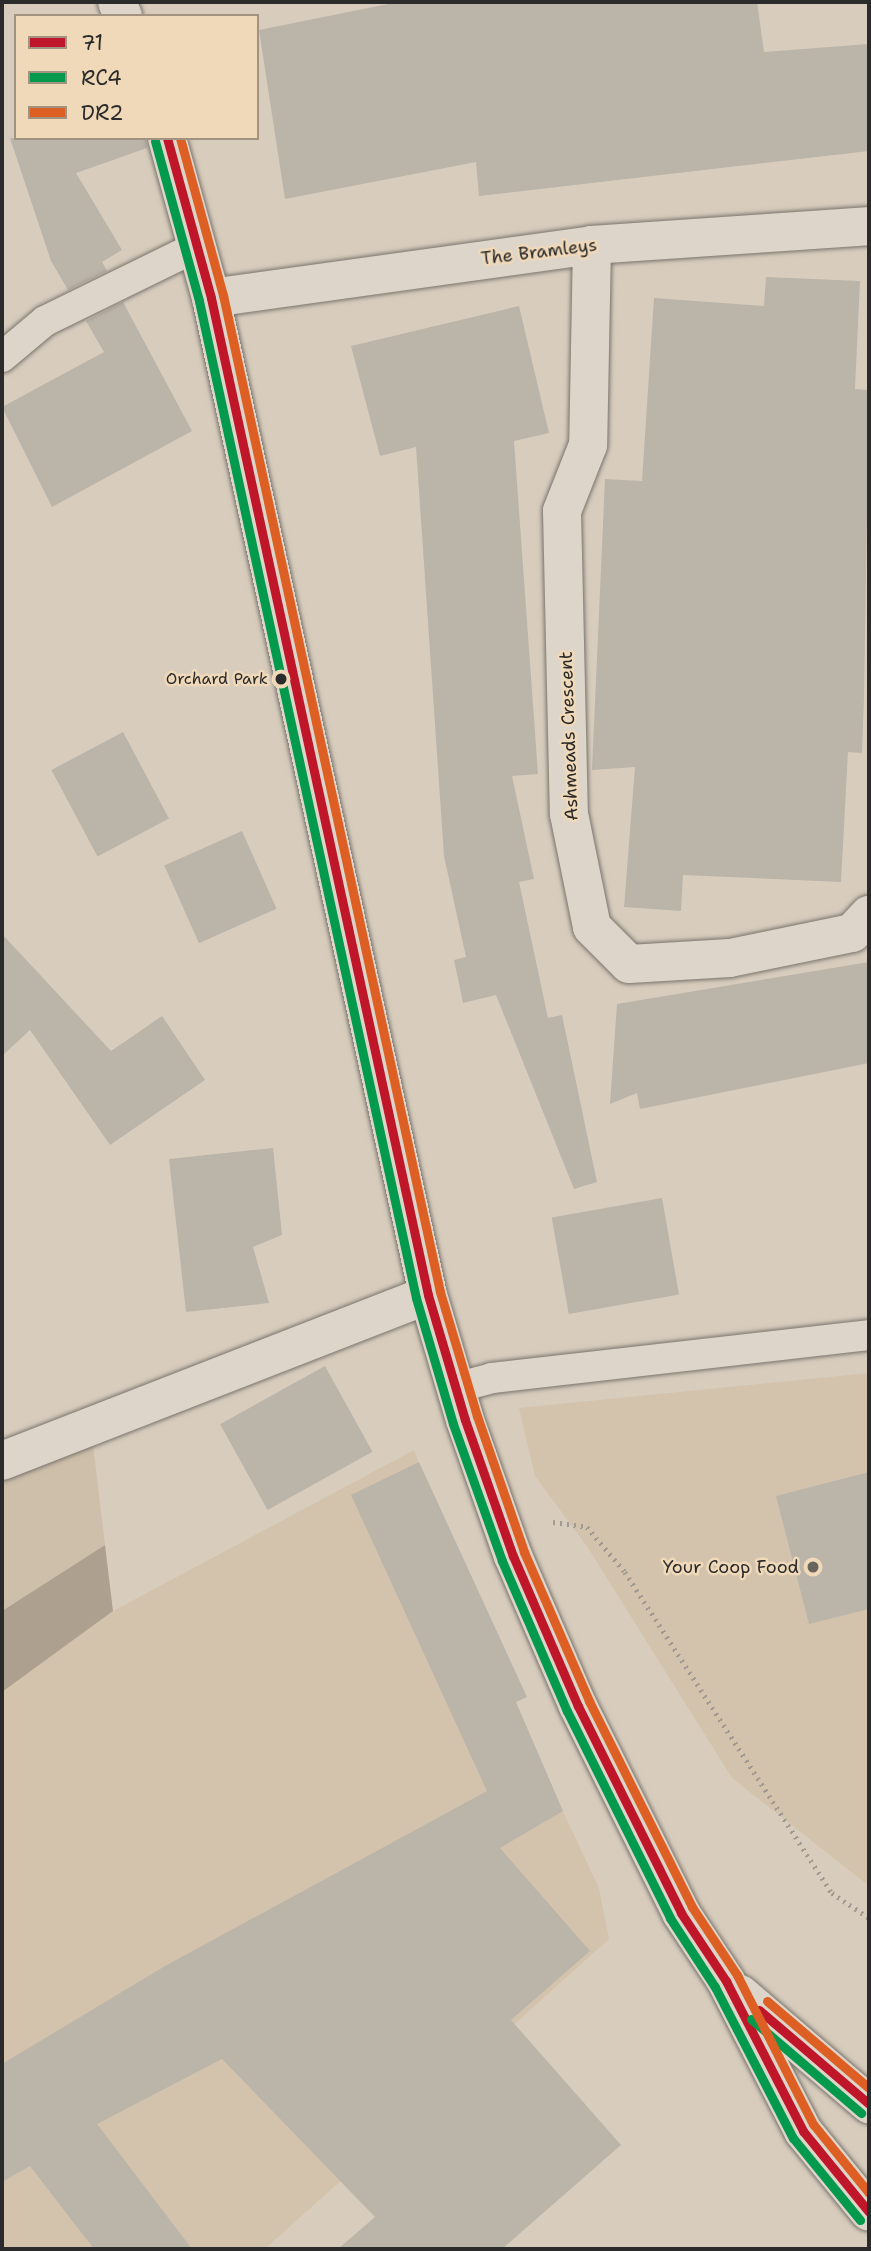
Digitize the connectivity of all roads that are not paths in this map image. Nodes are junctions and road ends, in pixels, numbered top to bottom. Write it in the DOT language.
graph roads {
  1 [pos="168,140"];
  2 [pos="869,226"];
  3 [pos="592,245"];
  4 [pos="198,246"];
  5 [pos="211,298"];
  6 [pos="2,357"];
  7 [pos="869,915"];
  8 [pos="428,1295"];
  9 [pos="869,1335"];
  10 [pos="455,1388"];
  11 [pos="2,1461"];
  12 [pos="726,1981"];
  13 [pos="869,2104"];
  14 [pos="869,2211"];
  1 -- 4 [label="main road"];
  2 -- 3 [label="main road, The Bramleys"];
  3 -- 5 [label="main road, The Bramleys"];
  3 -- 7 [label="main road, Ashmeads Crescent"];
  4 -- 5 [label="main road"];
  4 -- 6 [label="lane"];
  5 -- 8 [label="main road"];
  8 -- 10 [label="main road"];
  8 -- 11 [label="main road"];
  9 -- 10 [label="lane"];
  10 -- 12 [label="main road"];
  12 -- 13 [label="main road"];
  12 -- 14 [label="main road"];
}
